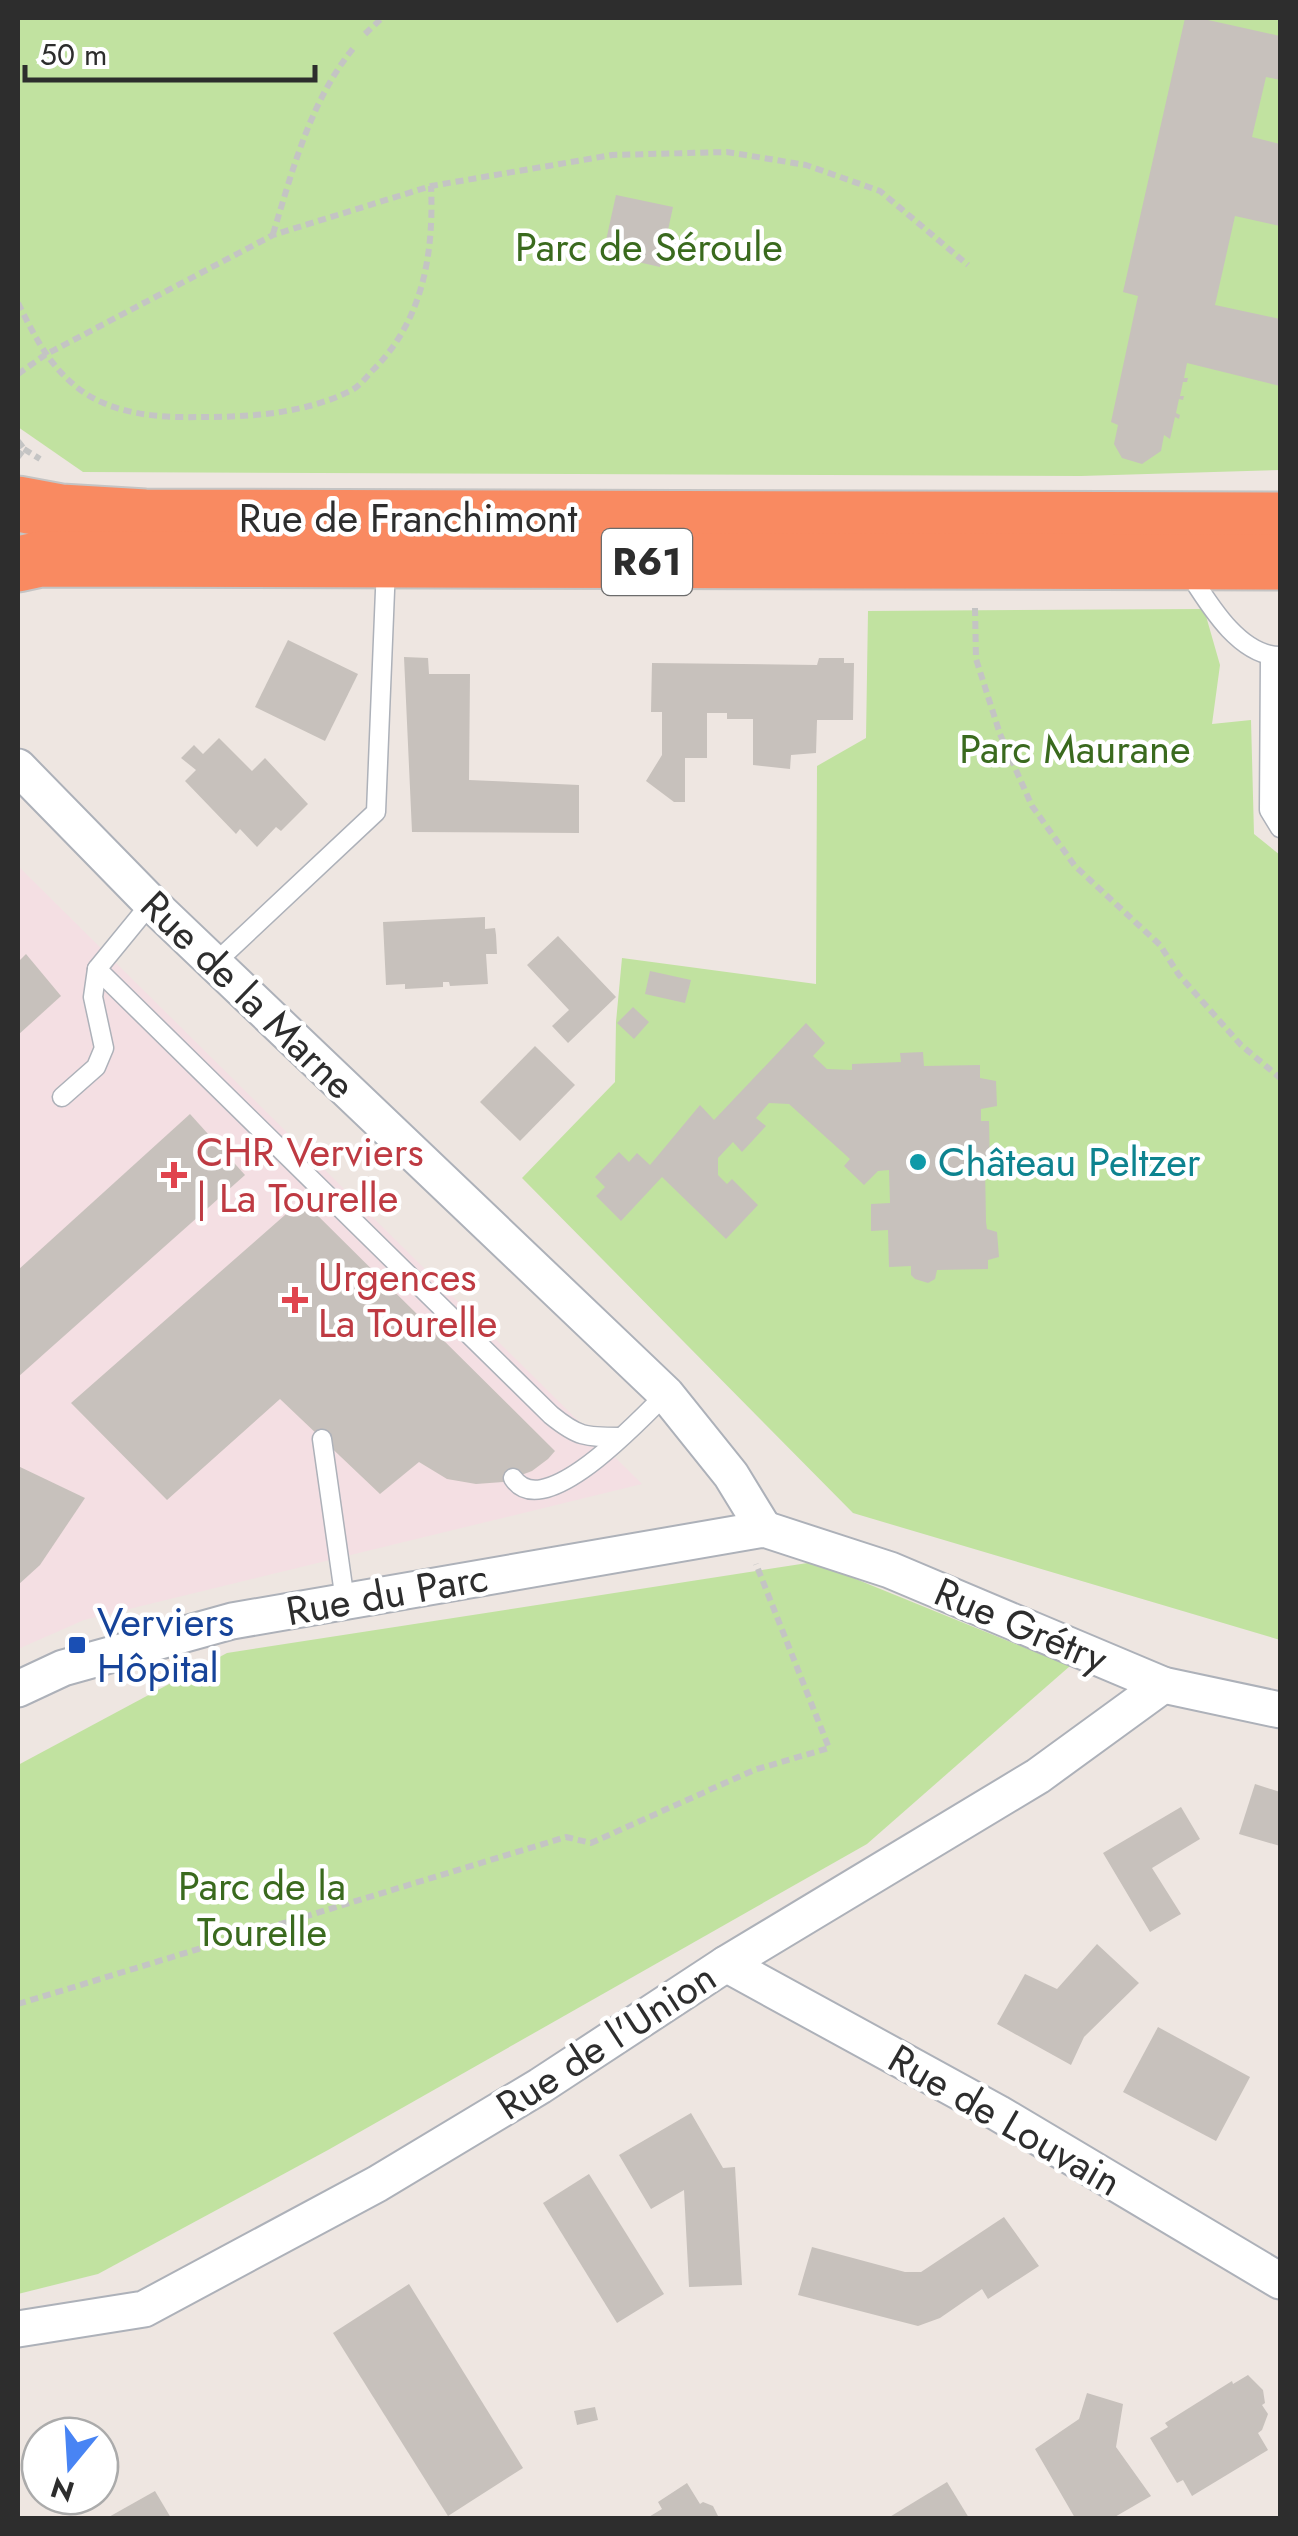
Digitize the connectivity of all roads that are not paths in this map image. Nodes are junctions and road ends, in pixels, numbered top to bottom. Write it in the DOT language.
graph roads {
  1 [pos="18,504"];
  2 [pos="1280,520"];
  3 [pos="386,560"];
  4 [pos="1181,561"];
  5 [pos="1280,562"];
  6 [pos="18,564"];
  7 [pos="1275,656"];
  8 [pos="18,766"];
  9 [pos="1280,828"];
  10 [pos="152,903"];
  11 [pos="215,964"];
  12 [pos="97,969"];
  13 [pos="62,1098"];
  14 [pos="666,1394"];
  15 [pos="618,1437"];
  16 [pos="322,1439"];
  17 [pos="513,1478"];
  18 [pos="754,1531"];
  19 [pos="345,1602"];
  20 [pos="1163,1685"];
  21 [pos="18,1689"];
  22 [pos="1280,1710"];
  23 [pos="726,1964"];
  24 [pos="1280,2282"];
  25 [pos="18,2329"];
  1 -- 2 [label="highway, Rue de Franchimont / R61"];
  3 -- 4 [label="highway, Rue de Franchimont / R61"];
  3 -- 6 [label="highway, Rue de Franchimont / R61"];
  3 -- 11 [label="lane"];
  4 -- 5 [label="highway, Rue de Franchimont / R61"];
  4 -- 7 [label="lane"];
  7 -- 9 [label="lane"];
  8 -- 10 [label="street, Rue de la Marne"];
  10 -- 11 [label="street, Rue de la Marne"];
  10 -- 12 [label="lane"];
  11 -- 14 [label="street, Rue de la Marne"];
  12 -- 13 [label="lane"];
  12 -- 15 [label="lane"];
  14 -- 15 [label="lane"];
  14 -- 18 [label="street, Rue de la Marne"];
  15 -- 17 [label="lane"];
  16 -- 19 [label="lane"];
  18 -- 19 [label="street, Rue du Parc"];
  18 -- 20 [label="street, Rue Grétry"];
  19 -- 21 [label="street, Rue du Parc"];
  20 -- 22 [label="street, Rue Grétry"];
  20 -- 23 [label="street, Rue de l'Union"];
  23 -- 24 [label="street, Rue de Louvain"];
  23 -- 25 [label="street, Rue de l'Union"];
}
